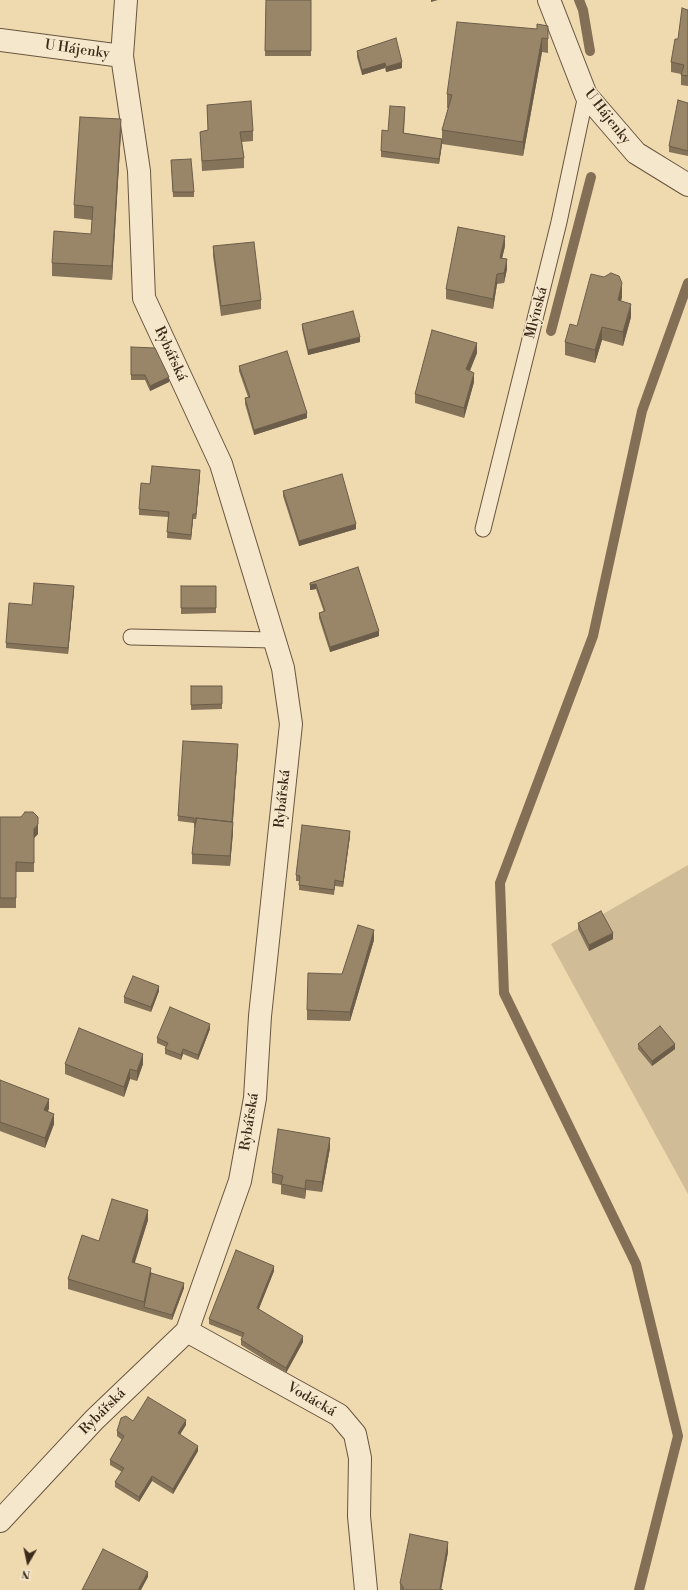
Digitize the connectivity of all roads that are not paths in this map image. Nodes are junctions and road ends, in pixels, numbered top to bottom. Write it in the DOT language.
graph roads {
  1 [pos="126,0"];
  2 [pos="549,0"];
  3 [pos="0,40"];
  4 [pos="122,56"];
  5 [pos="586,95"];
  6 [pos="688,185"];
  7 [pos="483,529"];
  8 [pos="131,637"];
  9 [pos="274,640"];
  10 [pos="187,1331"];
  11 [pos="0,1521"];
  12 [pos="366,1590"];
  1 -- 4 [label="street, U Hájenky"];
  2 -- 5 [label="street, U Hájenky"];
  3 -- 4 [label="street, U Hájenky"];
  4 -- 9 [label="street, Rybářská"];
  5 -- 6 [label="street, U Hájenky"];
  5 -- 7 [label="lane, Mlýnská"];
  8 -- 9 [label="lane"];
  9 -- 10 [label="street, Rybářská"];
  10 -- 11 [label="street, Rybářská"];
  10 -- 12 [label="street, Vodácká"];
}
